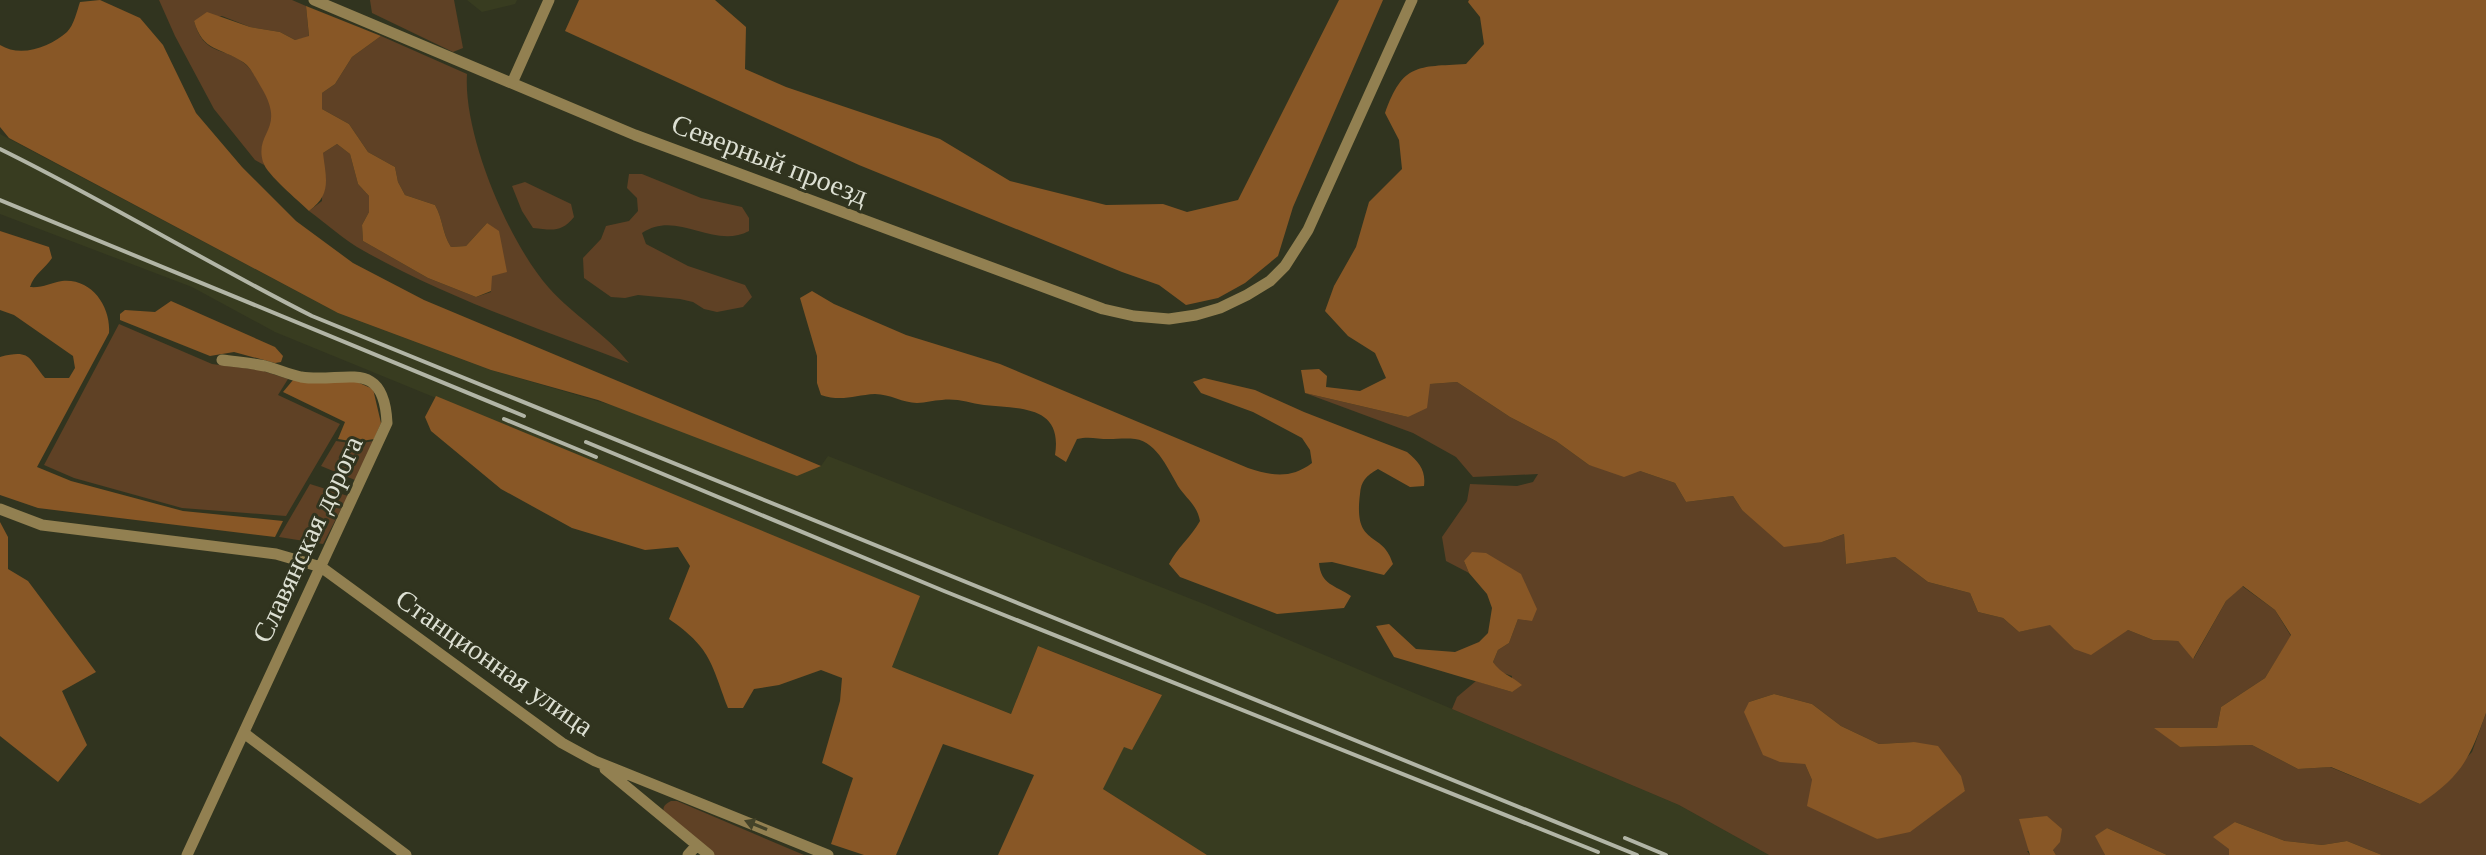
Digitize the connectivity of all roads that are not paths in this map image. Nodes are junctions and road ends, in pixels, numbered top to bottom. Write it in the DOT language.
graph roads {
  1 [pos="314,0"];
  2 [pos="549,0"];
  3 [pos="1412,0"];
  4 [pos="512,83"];
  5 [pos="222,360"];
  6 [pos="0,509"];
  7 [pos="321,567"];
  8 [pos="244,733"];
  9 [pos="595,761"];
  10 [pos="663,787"];
  11 [pos="649,806"];
  12 [pos="697,845"];
  13 [pos="187,855"];
  14 [pos="406,855"];
  15 [pos="688,855"];
  16 [pos="709,855"];
  17 [pos="828,855"];
  1 -- 4 [label="street, Северный проезд"];
  2 -- 4 [label="street"];
  3 -- 4 [label="street, Северный проезд"];
  5 -- 7 [label="street, Славянская дорога"];
  6 -- 7 [label="street"];
  7 -- 8 [label="street, Славянская дорога"];
  7 -- 9 [label="street, Станционная улица"];
  8 -- 13 [label="street, Славянская дорога"];
  8 -- 14 [label="street"];
  9 -- 10 [label="street, Станционная улица"];
  9 -- 11 [label="street"];
  10 -- 11 [label="street"];
  17 -- 10 [label="street, Станционная улица, one-way"];
  11 -- 12 [label="street"];
  12 -- 15 [label="street"];
  12 -- 16 [label="street"];
}
